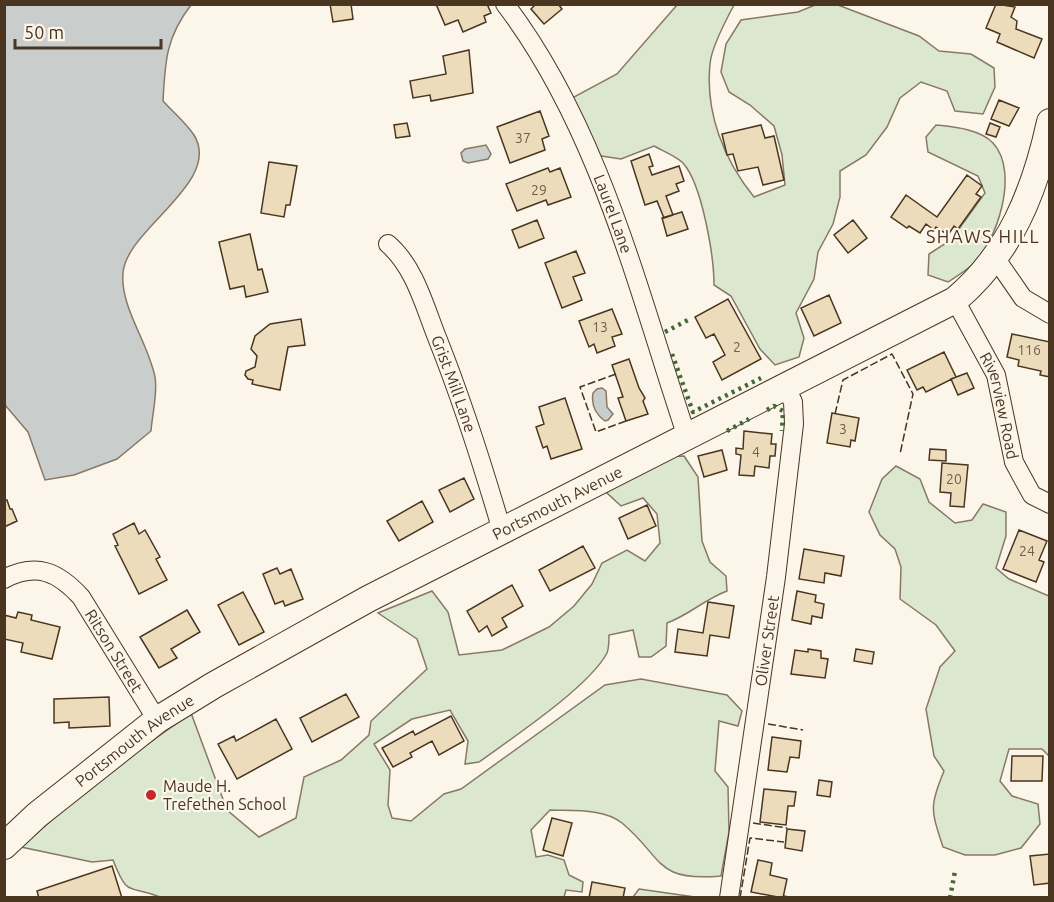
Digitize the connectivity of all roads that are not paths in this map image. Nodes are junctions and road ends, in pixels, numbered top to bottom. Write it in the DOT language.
graph roads {
  1 [pos="505,4"];
  2 [pos="1050,122"];
  3 [pos="388,244"];
  4 [pos="996,259"];
  5 [pos="955,300"];
  6 [pos="1050,314"];
  7 [pos="785,386"];
  8 [pos="687,437"];
  9 [pos="1050,504"];
  10 [pos="502,531"];
  11 [pos="4,579"];
  12 [pos="157,720"];
  13 [pos="4,846"];
  14 [pos="729,897"];
  1 -- 8 [label="street, Laurel Lane"];
  2 -- 4 [label="main road, Portsmouth Avenue"];
  3 -- 10 [label="street, Grist Mill Lane"];
  4 -- 5 [label="main road, Portsmouth Avenue"];
  4 -- 6 [label="street"];
  5 -- 7 [label="main road, Portsmouth Avenue"];
  5 -- 9 [label="street, Riverview Road"];
  7 -- 8 [label="main road, Portsmouth Avenue"];
  7 -- 14 [label="street, Oliver Street"];
  8 -- 10 [label="main road, Portsmouth Avenue"];
  10 -- 12 [label="main road, Portsmouth Avenue"];
  11 -- 12 [label="street, Ritson Street"];
  12 -- 13 [label="main road, Portsmouth Avenue"];
}
